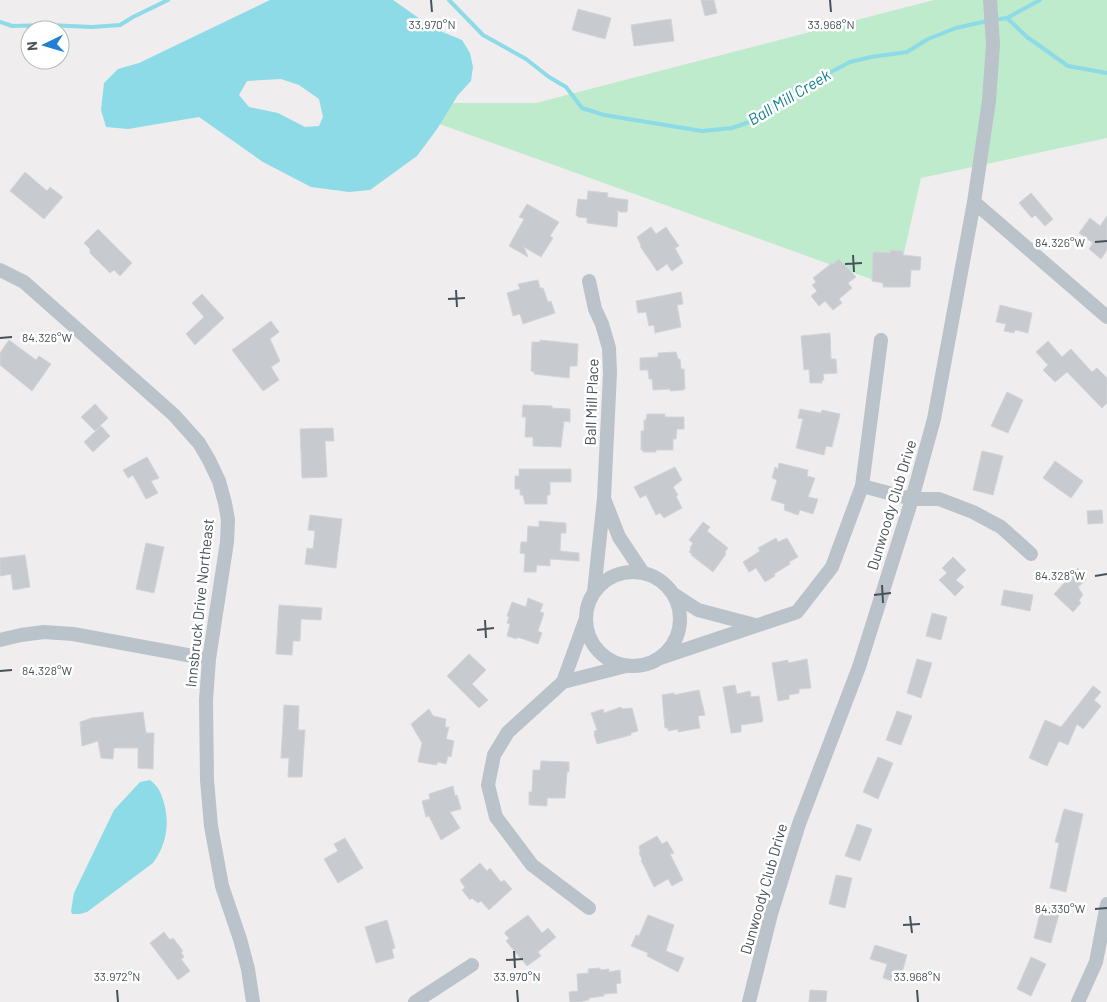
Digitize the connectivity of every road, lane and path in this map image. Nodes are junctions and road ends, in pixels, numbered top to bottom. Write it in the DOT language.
graph roads {
  1 [pos="990,0"];
  2 [pos="974,202"];
  3 [pos="0,270"];
  4 [pos="589,281"];
  5 [pos="1107,317"];
  6 [pos="881,340"];
  7 [pos="862,486"];
  8 [pos="604,498"];
  9 [pos="912,499"];
  10 [pos="1031,554"];
  11 [pos="643,573"];
  12 [pos="594,592"];
  13 [pos="672,593"];
  14 [pos="585,621"];
  15 [pos="756,625"];
  16 [pos="0,640"];
  17 [pos="209,658"];
  18 [pos="660,658"];
  19 [pos="626,666"];
  20 [pos="563,682"];
  21 [pos="1107,904"];
  22 [pos="589,908"];
  23 [pos="472,965"];
  24 [pos="253,1002"];
  25 [pos="415,1002"];
  26 [pos="749,1002"];
  27 [pos="1078,1002"];
  1 -- 2 [label="street, Dunwoody Club Drive"];
  2 -- 5 [label="street"];
  2 -- 9 [label="street, Dunwoody Club Drive"];
  3 -- 17 [label="street, Innsbruck Drive Northeast"];
  4 -- 8 [label="street, Ball Mill Place"];
  6 -- 7 [label="street"];
  7 -- 9 [label="street"];
  7 -- 15 [label="street"];
  8 -- 11 [label="street, Ball Mill Place"];
  8 -- 12 [label="street, Ball Mill Place"];
  9 -- 10 [label="street"];
  9 -- 26 [label="street, Dunwoody Club Drive"];
  11 -- 12 [label="street"];
  11 -- 13 [label="street"];
  12 -- 14 [label="street"];
  13 -- 15 [label="street"];
  13 -- 18 [label="street"];
  14 -- 19 [label="street"];
  14 -- 20 [label="street"];
  15 -- 18 [label="street"];
  16 -- 17 [label="street"];
  17 -- 24 [label="street, Innsbruck Drive Northeast"];
  18 -- 19 [label="street"];
  19 -- 20 [label="street"];
  20 -- 22 [label="street"];
  21 -- 27 [label="street"];
  23 -- 25 [label="street"];
}
